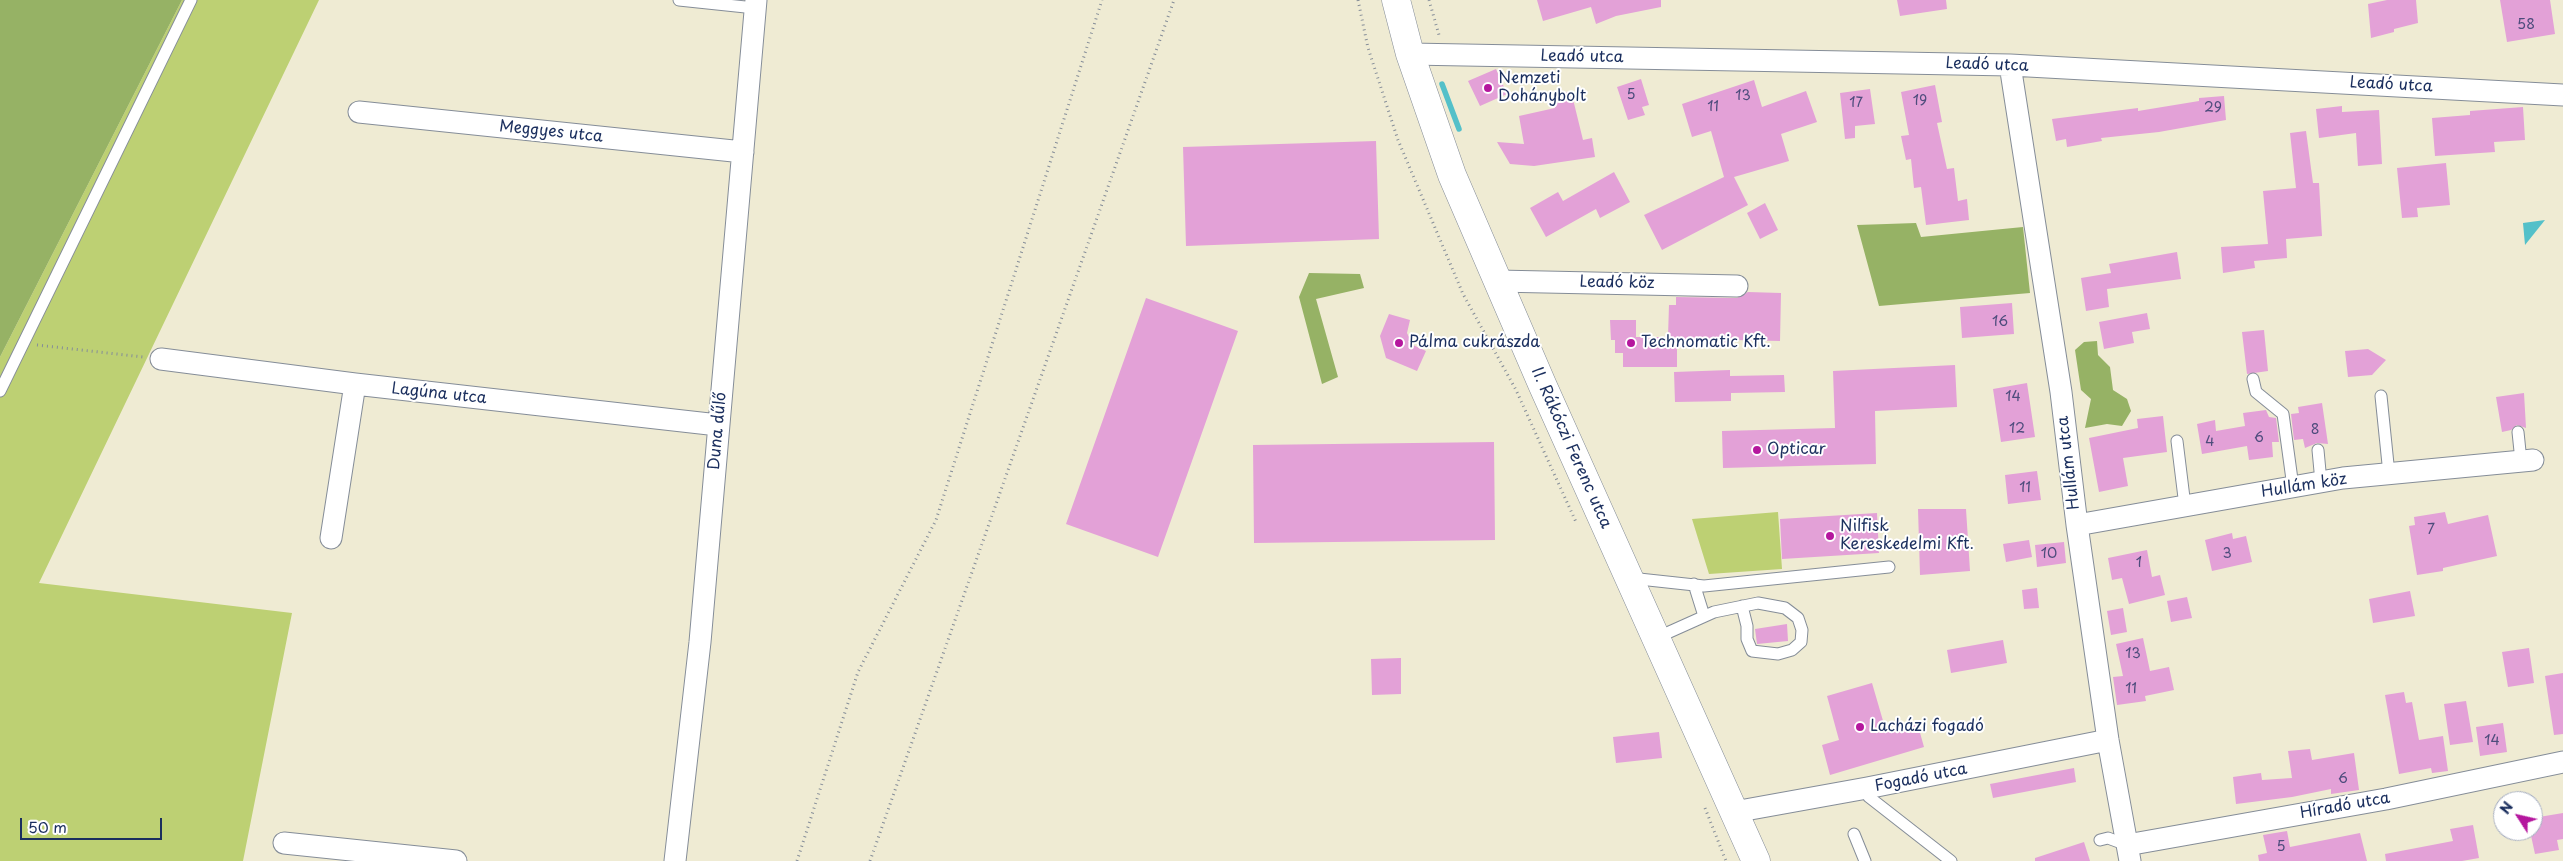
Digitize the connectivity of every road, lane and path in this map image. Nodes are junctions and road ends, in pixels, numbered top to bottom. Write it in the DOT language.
graph roads {
  1 [pos="191,0"];
  2 [pos="679,0"];
  3 [pos="1102,0"];
  4 [pos="1174,0"];
  5 [pos="1358,0"];
  6 [pos="1396,0"];
  7 [pos="1430,0"];
  8 [pos="755,4"];
  9 [pos="1410,54"];
  10 [pos="1444,54"];
  11 [pos="2010,65"];
  12 [pos="2563,95"];
  13 [pos="359,112"];
  14 [pos="742,152"];
  15 [pos="1497,281"];
  16 [pos="1737,286"];
  17 [pos="23,344"];
  18 [pos="161,359"];
  19 [pos="2253,379"];
  20 [pos="355,384"];
  21 [pos="1516,390"];
  22 [pos="0,391"];
  23 [pos="2381,396"];
  24 [pos="718,424"];
  25 [pos="2518,432"];
  26 [pos="2177,441"];
  27 [pos="2318,450"];
  28 [pos="2527,460"];
  29 [pos="2389,474"];
  30 [pos="2320,482"];
  31 [pos="2293,487"];
  32 [pos="2185,506"];
  33 [pos="2076,525"];
  34 [pos="331,538"];
  35 [pos="1889,567"];
  36 [pos="1629,578"];
  37 [pos="1694,584"];
  38 [pos="1742,606"];
  39 [pos="1704,616"];
  40 [pos="1656,638"];
  41 [pos="2108,740"];
  42 [pos="2563,762"];
  43 [pos="1867,788"];
  44 [pos="1734,812"];
  45 [pos="1854,834"];
  46 [pos="2100,840"];
  47 [pos="284,843"];
  48 [pos="2128,853"];
  49 [pos="456,861"];
  50 [pos="675,861"];
  51 [pos="797,861"];
  52 [pos="870,861"];
  53 [pos="1756,861"];
  54 [pos="1865,861"];
  55 [pos="1952,861"];
  1 -- 17 [label="lane"];
  2 -- 8 [label="lane"];
  3 -- 51 [label="path"];
  4 -- 52 [label="path"];
  5 -- 21 [label="path"];
  6 -- 9 [label="main road, II. Rákóczi Ferenc utca"];
  7 -- 10 [label="path"];
  8 -- 14 [label="street, Duna dűlő"];
  9 -- 10 [label="street, Leadó utca"];
  9 -- 15 [label="main road, II. Rákóczi Ferenc utca"];
  10 -- 11 [label="street, Leadó utca"];
  11 -- 12 [label="street, Leadó utca"];
  11 -- 33 [label="street, Hullám utca"];
  13 -- 14 [label="street, Meggyes utca"];
  14 -- 24 [label="street, Duna dűlő"];
  15 -- 16 [label="street, Leadó köz"];
  15 -- 36 [label="main road, II. Rákóczi Ferenc utca"];
  17 -- 18 [label="path"];
  17 -- 22 [label="lane"];
  18 -- 20 [label="street, Lagúna utca"];
  19 -- 31 [label="lane"];
  20 -- 24 [label="street, Lagúna utca"];
  20 -- 34 [label="street"];
  23 -- 29 [label="lane"];
  24 -- 50 [label="street, Duna dűlő"];
  25 -- 28 [label="lane"];
  26 -- 32 [label="lane"];
  27 -- 30 [label="lane"];
  28 -- 29 [label="street, Hullám köz"];
  29 -- 30 [label="street, Hullám köz"];
  30 -- 31 [label="street, Hullám köz"];
  31 -- 32 [label="street, Hullám köz"];
  32 -- 33 [label="street, Hullám köz"];
  33 -- 41 [label="street, Hullám utca"];
  35 -- 37 [label="lane"];
  36 -- 37 [label="lane"];
  36 -- 40 [label="main road, II. Rákóczi Ferenc utca"];
  37 -- 39 [label="lane"];
  38 -- 38 [label="lane"];
  38 -- 39 [label="lane"];
  39 -- 40 [label="lane"];
  40 -- 44 [label="main road, II. Rákóczi Ferenc utca"];
  41 -- 43 [label="street, Fogadó utca"];
  41 -- 48 [label="street, Hullám utca"];
  42 -- 48 [label="street, Híradó utca"];
  43 -- 44 [label="street, Fogadó utca"];
  43 -- 55 [label="lane"];
  44 -- 53 [label="main road, II. Rákóczi Ferenc utca"];
  45 -- 54 [label="lane"];
  46 -- 48 [label="lane"];
  47 -- 49 [label="street"];
}
